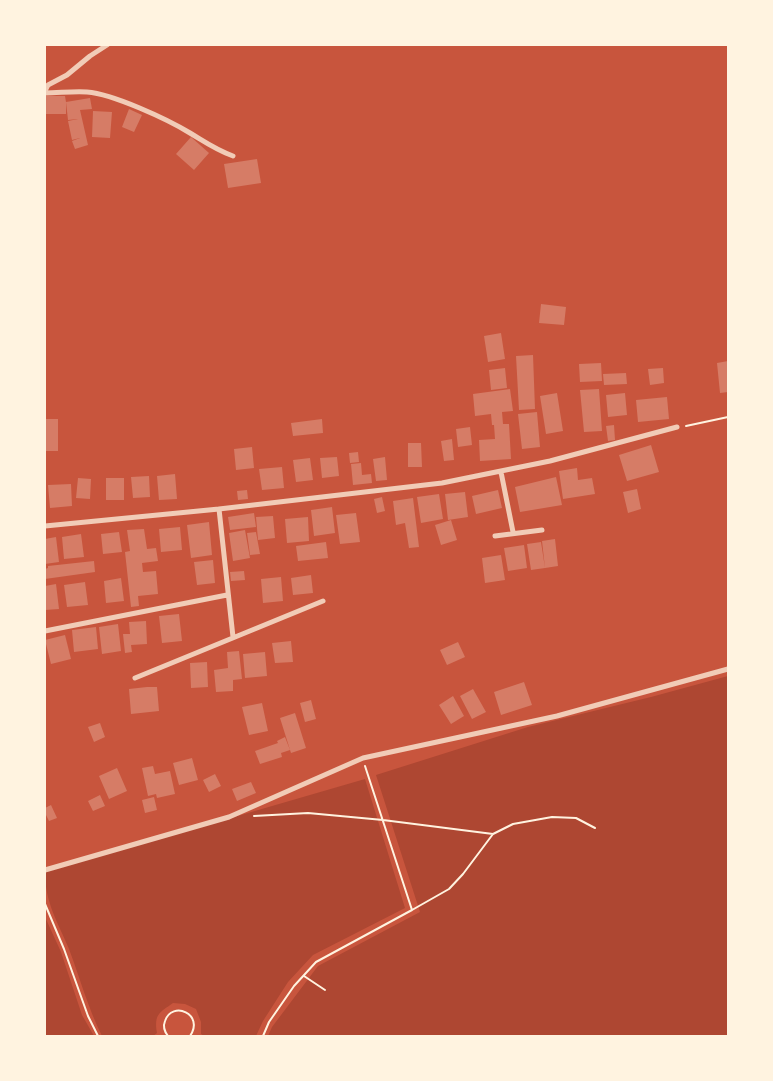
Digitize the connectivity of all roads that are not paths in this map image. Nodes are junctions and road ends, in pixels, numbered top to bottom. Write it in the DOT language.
graph roads {
  1 [pos="106,45"];
  2 [pos="45,92"];
  3 [pos="234,156"];
  4 [pos="677,427"];
  5 [pos="501,472"];
  6 [pos="219,510"];
  7 [pos="45,526"];
  8 [pos="542,530"];
  9 [pos="512,532"];
  10 [pos="495,536"];
  11 [pos="227,594"];
  12 [pos="323,601"];
  13 [pos="45,631"];
  14 [pos="233,637"];
  15 [pos="728,668"];
  16 [pos="134,678"];
  17 [pos="45,870"];
  1 -- 2 [label="street"];
  2 -- 3 [label="street"];
  4 -- 5 [label="street"];
  5 -- 6 [label="street"];
  5 -- 9 [label="street"];
  6 -- 7 [label="street"];
  6 -- 11 [label="street"];
  8 -- 9 [label="street"];
  9 -- 10 [label="street"];
  11 -- 13 [label="street"];
  11 -- 14 [label="street"];
  12 -- 14 [label="street"];
  14 -- 16 [label="street"];
  15 -- 17 [label="street"];
}
